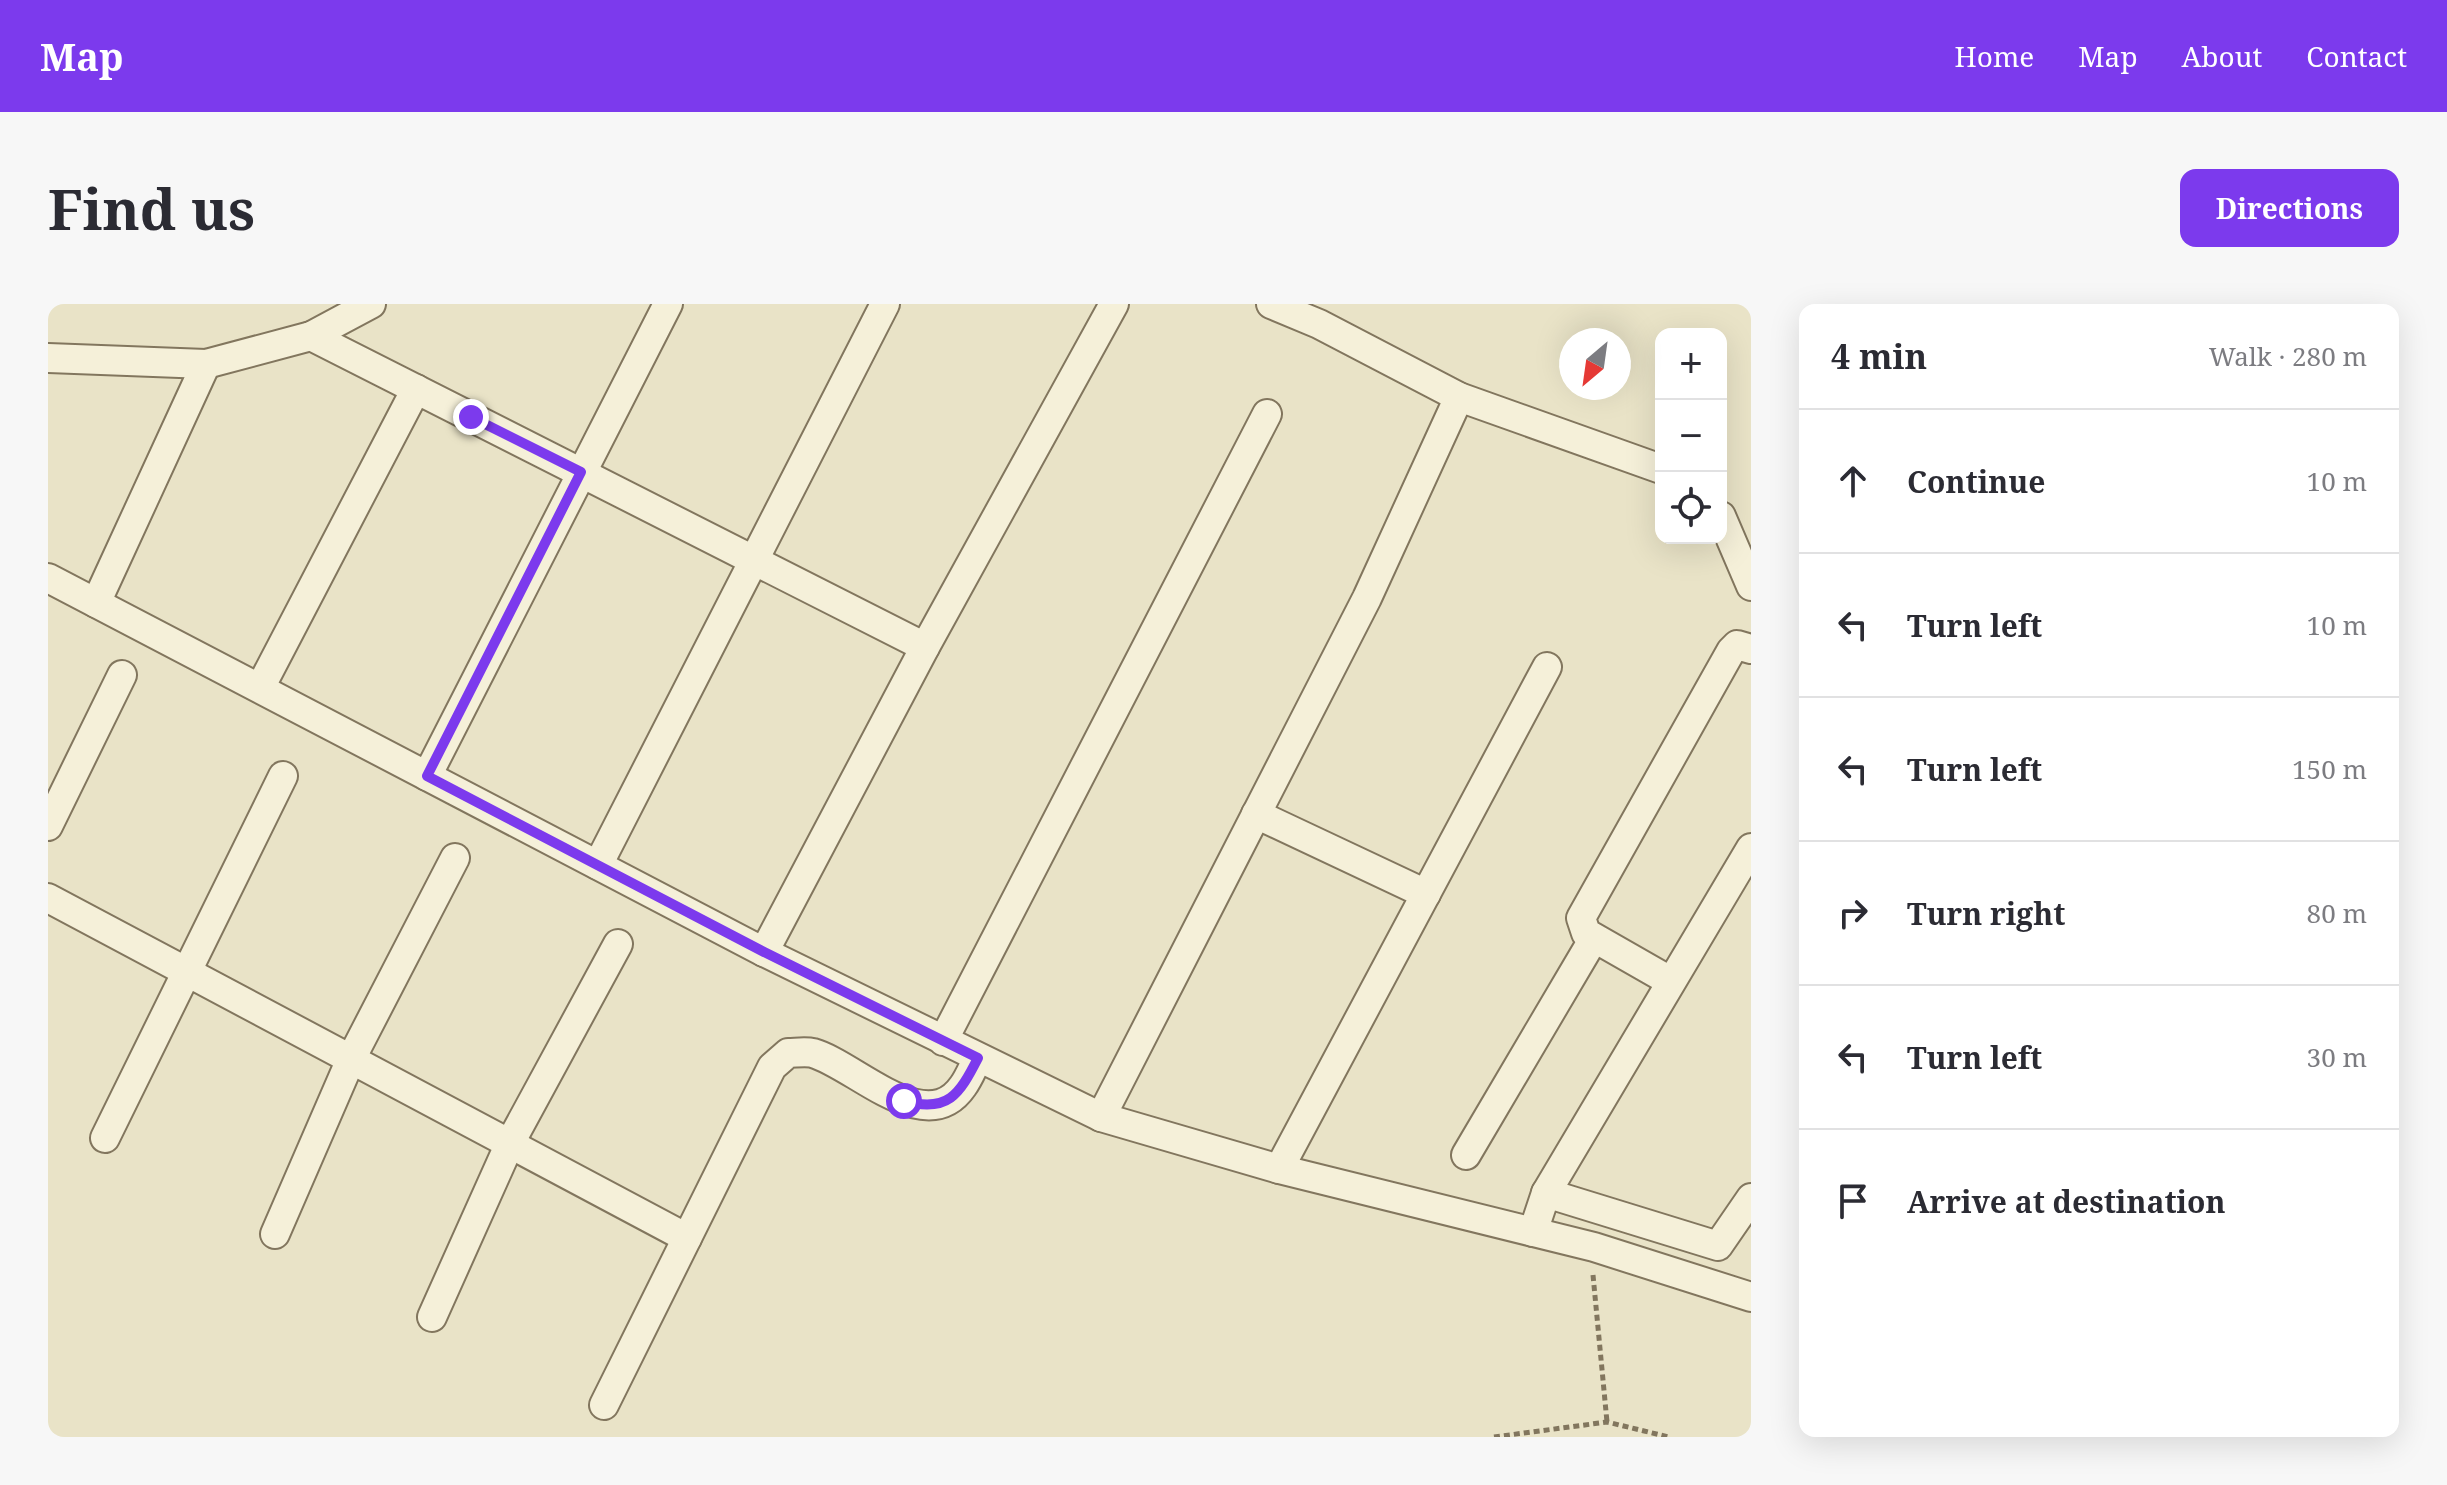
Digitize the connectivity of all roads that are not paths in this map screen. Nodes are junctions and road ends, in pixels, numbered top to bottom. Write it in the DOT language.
graph roads {
  1 [pos="371,304"];
  2 [pos="668,304"];
  3 [pos="885,304"];
  4 [pos="1114,304"];
  5 [pos="1271,304"];
  6 [pos="311,336"];
  7 [pos="48,358"];
  8 [pos="206,364"];
  9 [pos="416,389"];
  10 [pos="1459,397"];
  11 [pos="1267,414"];
  12 [pos="1655,467"];
  13 [pos="581,472"];
  14 [pos="1727,530"];
  15 [pos="756,561"];
  16 [pos="48,578"];
  17 [pos="1751,586"];
  18 [pos="96,603"];
  19 [pos="925,647"];
  20 [pos="1751,649"];
  21 [pos="1547,667"];
  22 [pos="122,675"];
  23 [pos="260,688"];
  24 [pos="283,776"];
  25 [pos="427,776"];
  26 [pos="1256,814"];
  27 [pos="48,826"];
  28 [pos="1751,848"];
  29 [pos="455,858"];
  30 [pos="598,865"];
  31 [pos="1426,894"];
  32 [pos="48,898"];
  33 [pos="1594,938"];
  34 [pos="618,944"];
  35 [pos="764,952"];
  36 [pos="187,972"];
  37 [pos="1670,981"];
  38 [pos="943,1041"];
  39 [pos="978,1058"];
  40 [pos="351,1059"];
  41 [pos="1101,1117"];
  42 [pos="105,1138"];
  43 [pos="510,1143"];
  44 [pos="1466,1155"];
  45 [pos="1279,1169"];
  46 [pos="1546,1193"];
  47 [pos="1751,1198"];
  48 [pos="1533,1232"];
  49 [pos="275,1234"];
  50 [pos="687,1238"];
  51 [pos="1751,1297"];
  52 [pos="432,1317"];
  53 [pos="604,1405"];
  1 -- 6 [label="street"];
  2 -- 13 [label="street"];
  3 -- 15 [label="street"];
  4 -- 19 [label="street"];
  5 -- 10 [label="street"];
  6 -- 8 [label="street"];
  6 -- 9 [label="street"];
  7 -- 8 [label="street"];
  8 -- 18 [label="street"];
  9 -- 13 [label="street"];
  9 -- 23 [label="street"];
  10 -- 12 [label="street"];
  10 -- 26 [label="street"];
  11 -- 38 [label="street"];
  13 -- 15 [label="street"];
  13 -- 25 [label="street"];
  14 -- 17 [label="street"];
  15 -- 19 [label="street"];
  15 -- 30 [label="street"];
  16 -- 18 [label="street"];
  18 -- 23 [label="street"];
  19 -- 35 [label="street"];
  20 -- 33 [label="street"];
  21 -- 31 [label="street"];
  22 -- 27 [label="street"];
  23 -- 25 [label="street"];
  24 -- 36 [label="street"];
  25 -- 30 [label="street"];
  26 -- 31 [label="street"];
  26 -- 41 [label="street"];
  28 -- 37 [label="street"];
  29 -- 40 [label="street"];
  30 -- 35 [label="street"];
  31 -- 45 [label="street"];
  32 -- 36 [label="street"];
  33 -- 37 [label="street"];
  33 -- 44 [label="street"];
  34 -- 43 [label="street"];
  35 -- 38 [label="street"];
  36 -- 40 [label="street"];
  36 -- 42 [label="street"];
  37 -- 46 [label="street"];
  38 -- 39 [label="street"];
  39 -- 41 [label="street"];
  39 -- 50 [label="street"];
  40 -- 43 [label="street"];
  40 -- 49 [label="street"];
  41 -- 45 [label="street"];
  43 -- 50 [label="street"];
  43 -- 52 [label="street"];
  45 -- 48 [label="street"];
  46 -- 47 [label="street"];
  46 -- 48 [label="street"];
  48 -- 51 [label="street"];
  50 -- 53 [label="street"];
}
